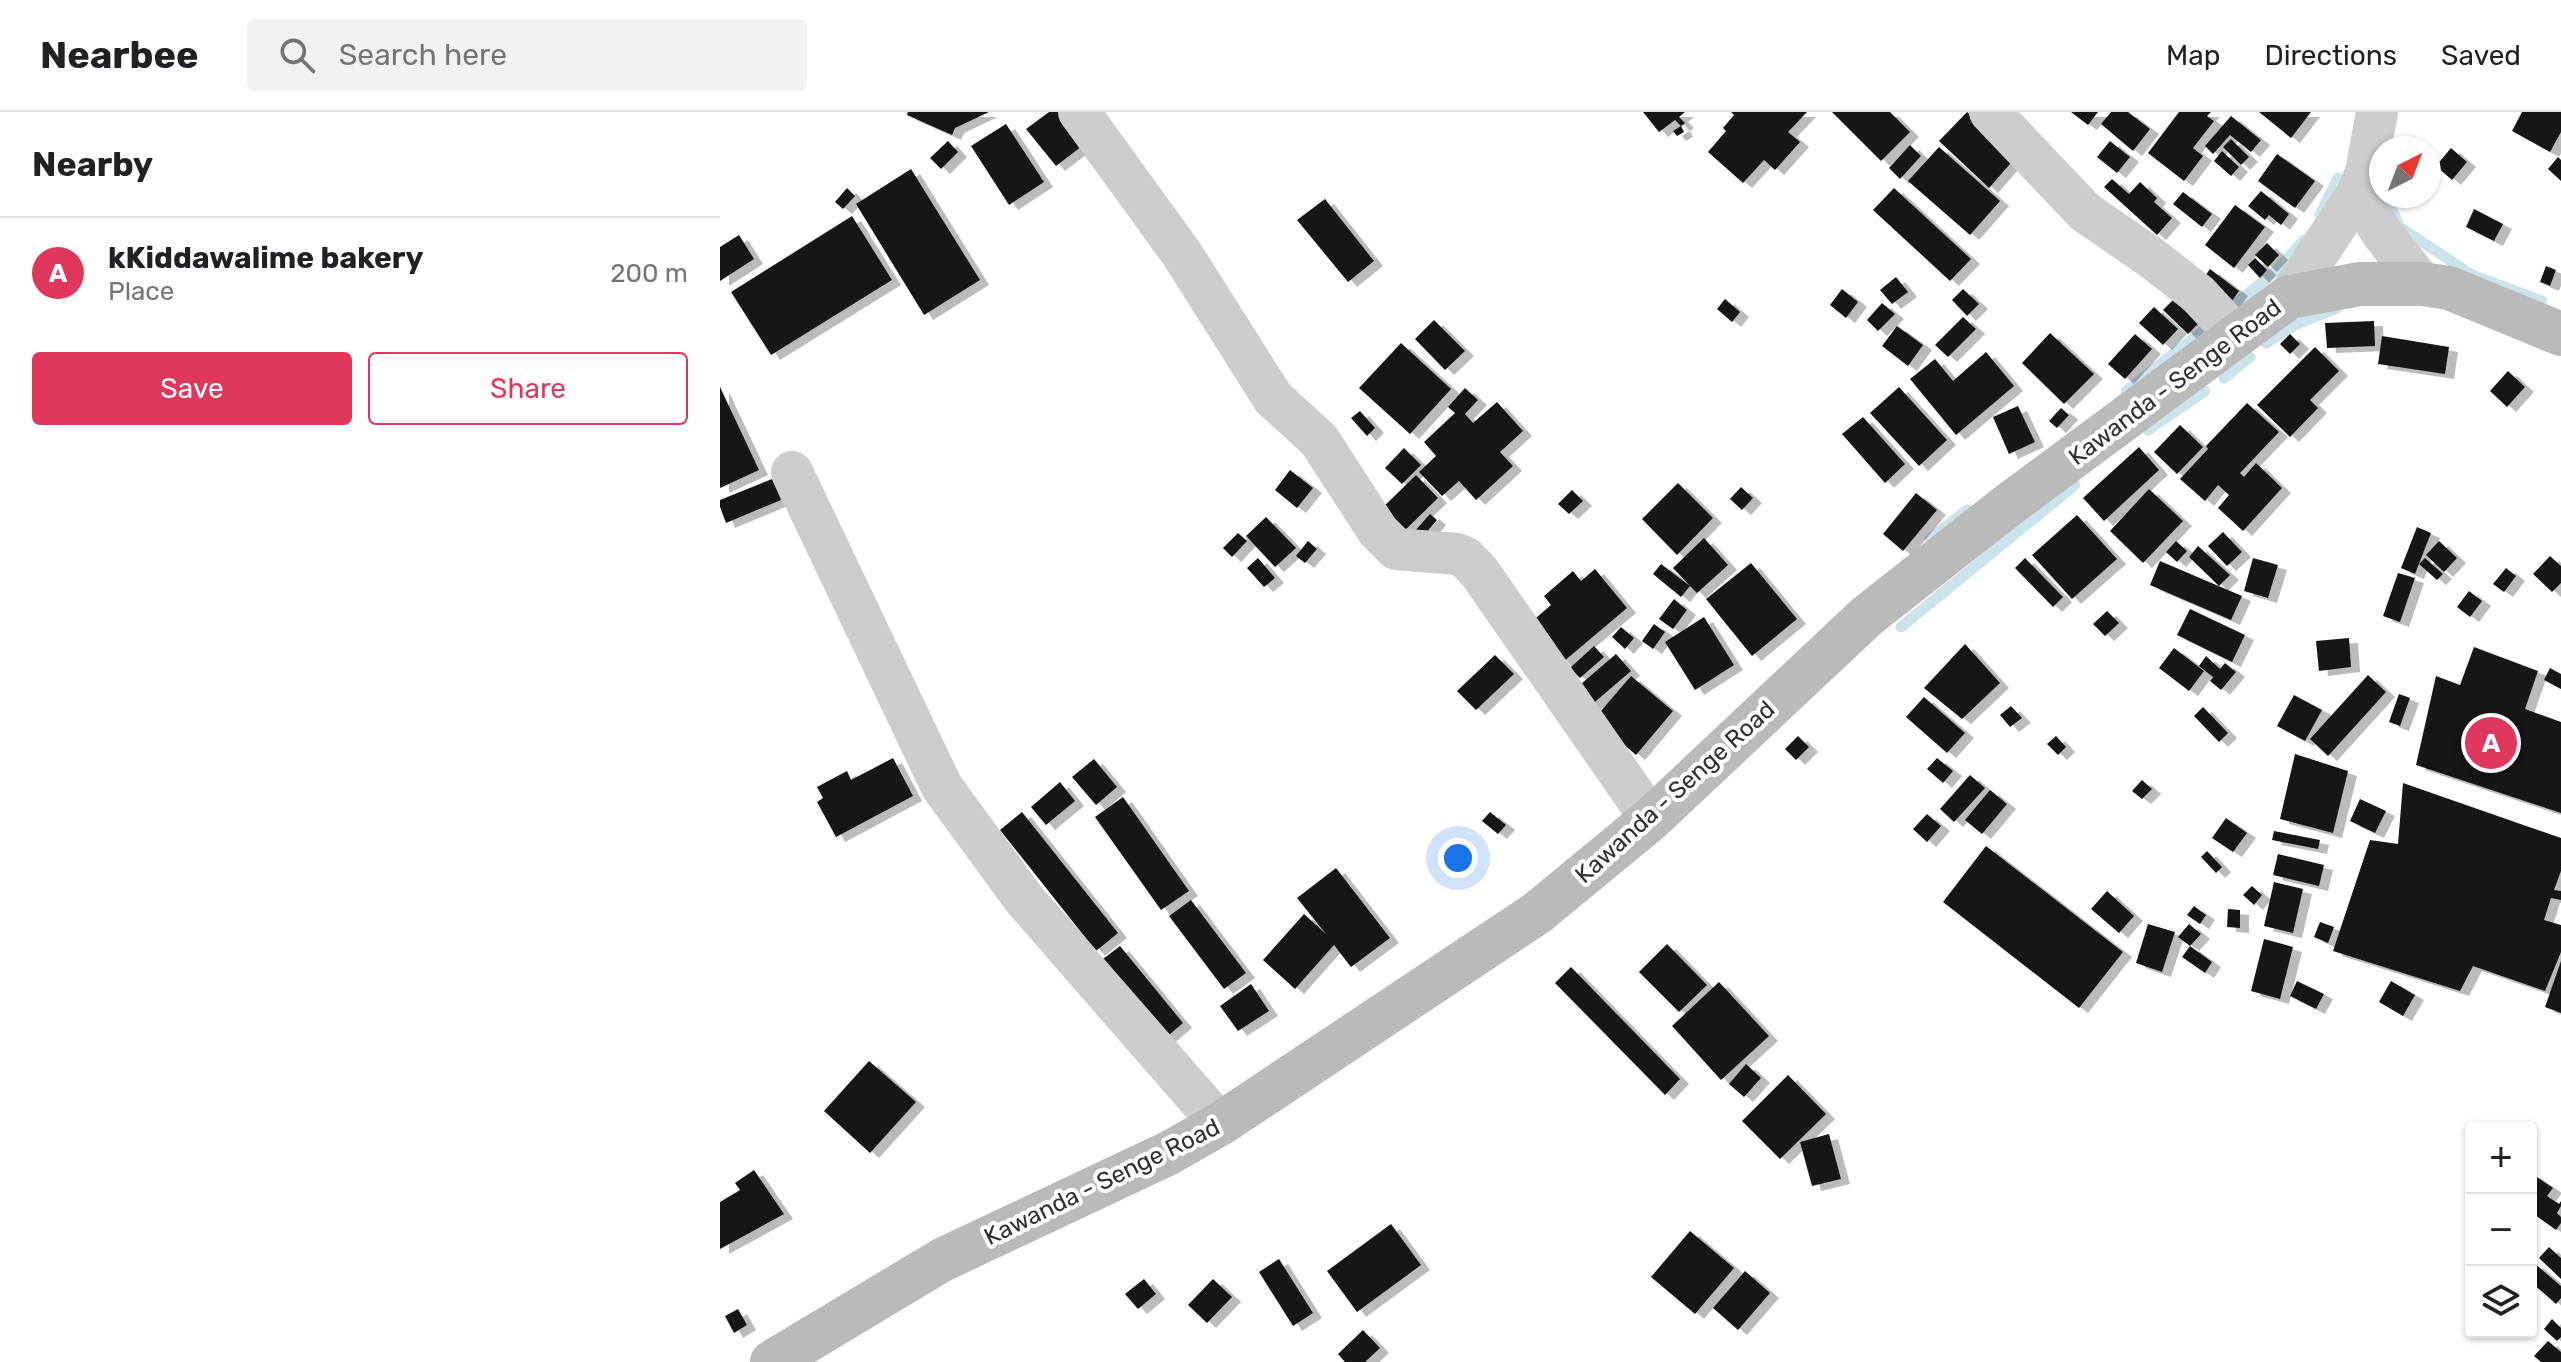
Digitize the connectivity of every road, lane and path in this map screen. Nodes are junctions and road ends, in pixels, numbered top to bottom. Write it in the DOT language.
graph roads {
  1 [pos="1079,112"];
  2 [pos="1990,112"];
  3 [pos="2377,112"];
  4 [pos="2357,194"];
  5 [pos="2422,284"];
  6 [pos="2289,297"];
  7 [pos="2561,334"];
  8 [pos="2237,336"];
  9 [pos="792,472"];
  10 [pos="1651,819"];
  11 [pos="1220,1124"];
  12 [pos="772,1362"];
  1 -- 10 [label="street"];
  2 -- 8 [label="street"];
  3 -- 4 [label="street"];
  4 -- 5 [label="street"];
  4 -- 6 [label="street"];
  5 -- 6 [label="street, Kawanda - Senge Road"];
  5 -- 7 [label="street, Kawanda - Senge Road"];
  6 -- 8 [label="street, Kawanda - Senge Road"];
  8 -- 10 [label="street, Kawanda - Senge Road"];
  9 -- 11 [label="street"];
  10 -- 11 [label="street, Kawanda - Senge Road"];
  11 -- 12 [label="street, Kawanda - Senge Road"];
}
